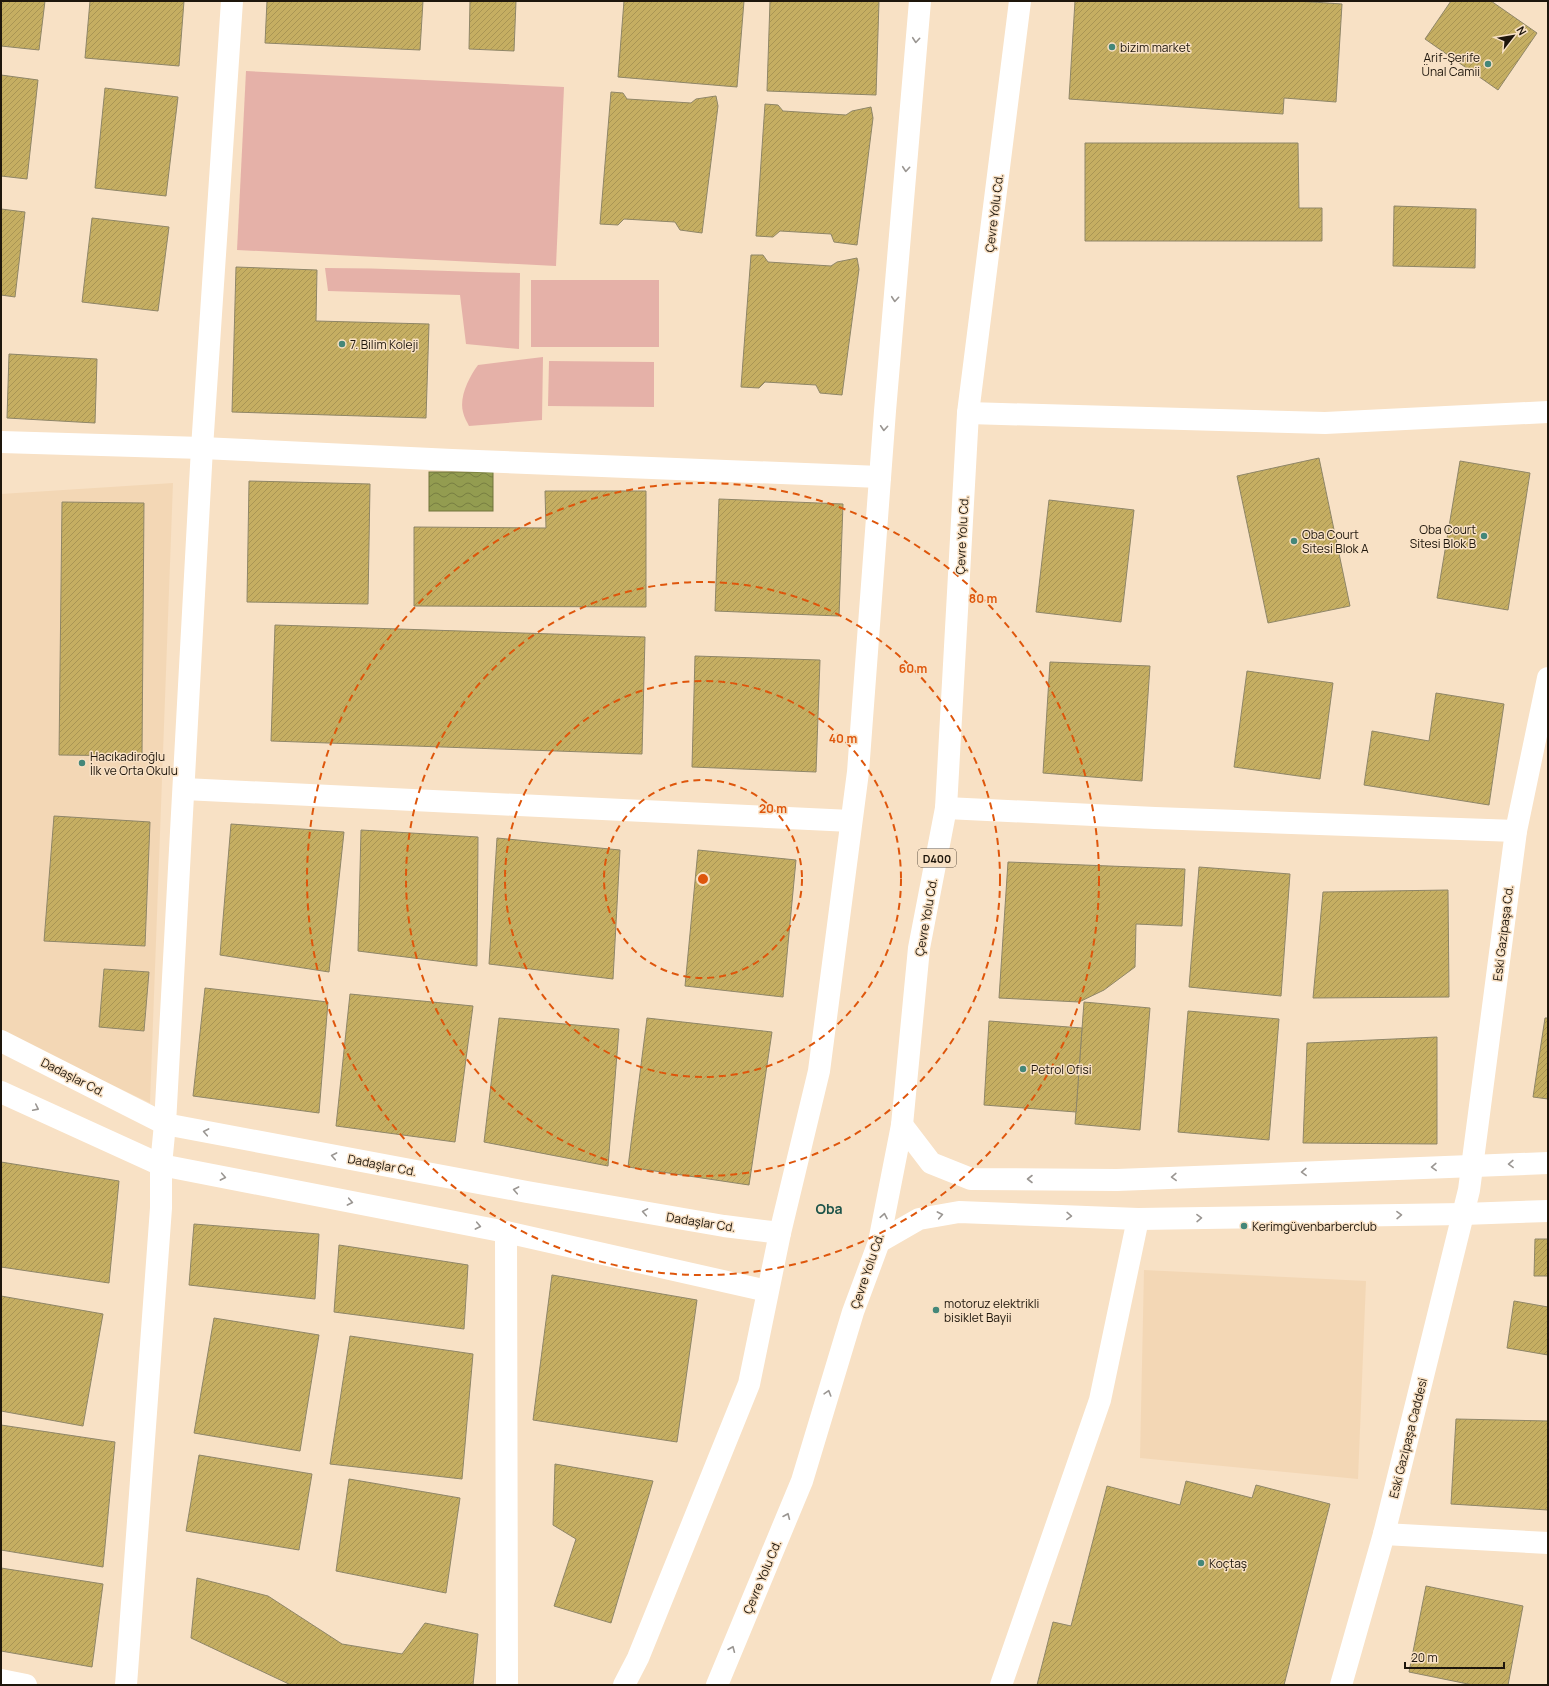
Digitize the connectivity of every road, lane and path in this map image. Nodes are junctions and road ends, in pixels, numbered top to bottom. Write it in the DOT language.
graph roads {
  1 [pos="232,1"];
  2 [pos="920,1"];
  3 [pos="1020,1"];
  4 [pos="1548,412"];
  5 [pos="968,413"];
  6 [pos="1,442"];
  7 [pos="202,448"];
  8 [pos="880,477"];
  9 [pos="1548,678"];
  10 [pos="184,789"];
  11 [pos="946,808"];
  12 [pos="851,821"];
  13 [pos="1516,831"];
  14 [pos="1,1042"];
  15 [pos="1,1092"];
  16 [pos="165,1124"];
  17 [pos="902,1124"];
  18 [pos="1548,1163"];
  19 [pos="161,1165"];
  20 [pos="1473,1166"];
  21 [pos="1469,1190"];
  22 [pos="1548,1211"];
  23 [pos="1463,1214"];
  24 [pos="1138,1219"];
  25 [pos="506,1232"];
  26 [pos="780,1233"];
  27 [pos="879,1242"];
  28 [pos="767,1291"];
  29 [pos="1384,1534"];
  30 [pos="1548,1543"];
  31 [pos="1,1680"];
  32 [pos="26,1685"];
  33 [pos="126,1685"];
  34 [pos="507,1685"];
  35 [pos="624,1685"];
  36 [pos="716,1685"];
  37 [pos="1001,1685"];
  38 [pos="1341,1685"];
  1 -- 7 [label="main road"];
  2 -- 8 [label="main road, one-way"];
  3 -- 5 [label="main road, Çevre Yolu Cd. / D400"];
  4 -- 5 [label="main road"];
  5 -- 11 [label="main road, Çevre Yolu Cd. / D400"];
  6 -- 7 [label="main road"];
  7 -- 8 [label="main road"];
  7 -- 10 [label="main road"];
  8 -- 12 [label="main road"];
  9 -- 13 [label="main road, Eski Gazipaşa Cd."];
  10 -- 12 [label="main road"];
  10 -- 16 [label="main road"];
  11 -- 13 [label="main road"];
  11 -- 17 [label="main road, Çevre Yolu Cd. / D400"];
  12 -- 26 [label="main road"];
  13 -- 20 [label="main road, Eski Gazipaşa Cd."];
  14 -- 16 [label="main road, Dadaşlar Cd."];
  15 -- 19 [label="main road, one-way"];
  16 -- 19 [label="main road"];
  26 -- 16 [label="main road, Dadaşlar Cd., one-way"];
  20 -- 17 [label="main road, one-way"];
  27 -- 17 [label="main road, Çevre Yolu Cd. / D400, one-way"];
  18 -- 20 [label="main road, one-way"];
  19 -- 25 [label="main road, one-way"];
  19 -- 33 [label="main road"];
  20 -- 21 [label="main road, Eski Gazipaşa Cd."];
  21 -- 23 [label="main road, Eski Gazipaşa Caddesi"];
  22 -- 23 [label="main road"];
  24 -- 23 [label="main road, one-way"];
  23 -- 29 [label="main road, Eski Gazipaşa Caddesi"];
  27 -- 24 [label="main road, one-way"];
  24 -- 37 [label="main road"];
  25 -- 28 [label="main road"];
  25 -- 34 [label="main road"];
  26 -- 28 [label="main road"];
  36 -- 27 [label="main road, Çevre Yolu Cd. / D400, one-way"];
  28 -- 35 [label="main road"];
  29 -- 30 [label="main road"];
  29 -- 38 [label="main road, Eski Gazipaşa Caddesi"];
  31 -- 32 [label="main road"];
}
